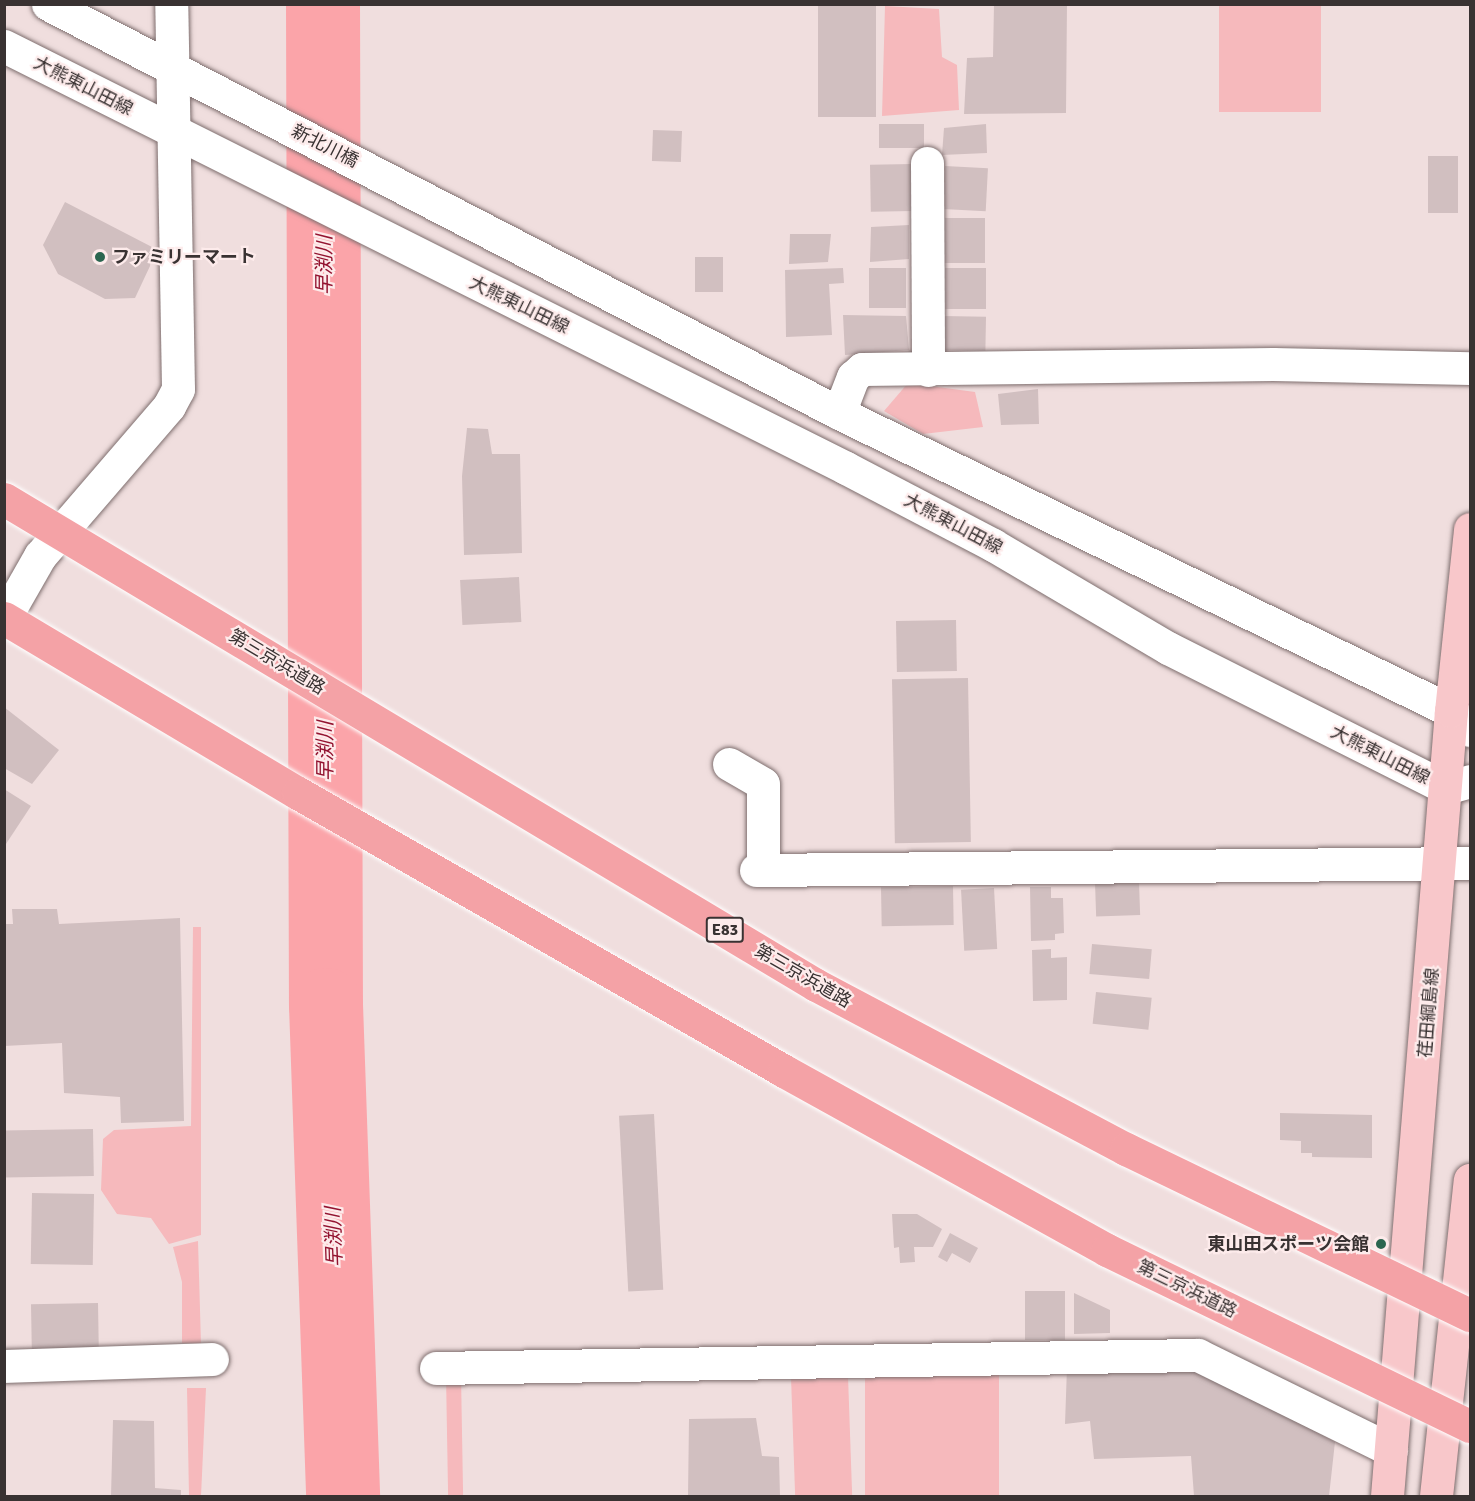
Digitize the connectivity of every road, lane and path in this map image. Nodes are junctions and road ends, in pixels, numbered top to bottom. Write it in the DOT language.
graph roads {
  1 [pos="48,4"];
  2 [pos="171,4"];
  3 [pos="4,46"];
  4 [pos="171,68"];
  5 [pos="175,133"];
  6 [pos="927,163"];
  7 [pos="1470,368"];
  8 [pos="928,370"];
  9 [pos="839,413"];
  10 [pos="4,499"];
  11 [pos="1470,530"];
  12 [pos="4,619"];
  13 [pos="1461,720"];
  14 [pos="729,764"];
  15 [pos="1458,785"];
  16 [pos="1456,863"];
  17 [pos="1470,1180"];
  18 [pos="1467,1251"];
  19 [pos="1470,1315"];
  20 [pos="1461,1346"];
  21 [pos="212,1359"];
  22 [pos="4,1366"];
  23 [pos="436,1368"];
  24 [pos="1470,1426"];
  25 [pos="1391,1450"];
  26 [pos="1387,1497"];
  27 [pos="1436,1497"];
  1 -- 4 [label="street"];
  2 -- 4 [label="street"];
  3 -- 5 [label="street, 大熊東山田線"];
  4 -- 5 [label="street"];
  4 -- 9 [label="street, 新北川橋"];
  5 -- 12 [label="street"];
  5 -- 15 [label="street, 大熊東山田線"];
  6 -- 8 [label="street"];
  7 -- 8 [label="street"];
  8 -- 9 [label="street"];
  9 -- 13 [label="street"];
  10 -- 19 [label="highway, 第三京浜道路 / E83, bridge"];
  11 -- 13 [label="main road, 荏田綱島線"];
  12 -- 24 [label="highway, 第三京浜道路, bridge"];
  13 -- 15 [label="main road, 荏田綱島線"];
  14 -- 16 [label="street"];
  15 -- 16 [label="main road, 荏田綱島線"];
  16 -- 25 [label="main road, 荏田綱島線"];
  17 -- 18 [label="main road"];
  18 -- 20 [label="main road"];
  20 -- 27 [label="main road"];
  21 -- 22 [label="street"];
  23 -- 25 [label="street"];
  25 -- 26 [label="main road, 荏田綱島線"];
}
